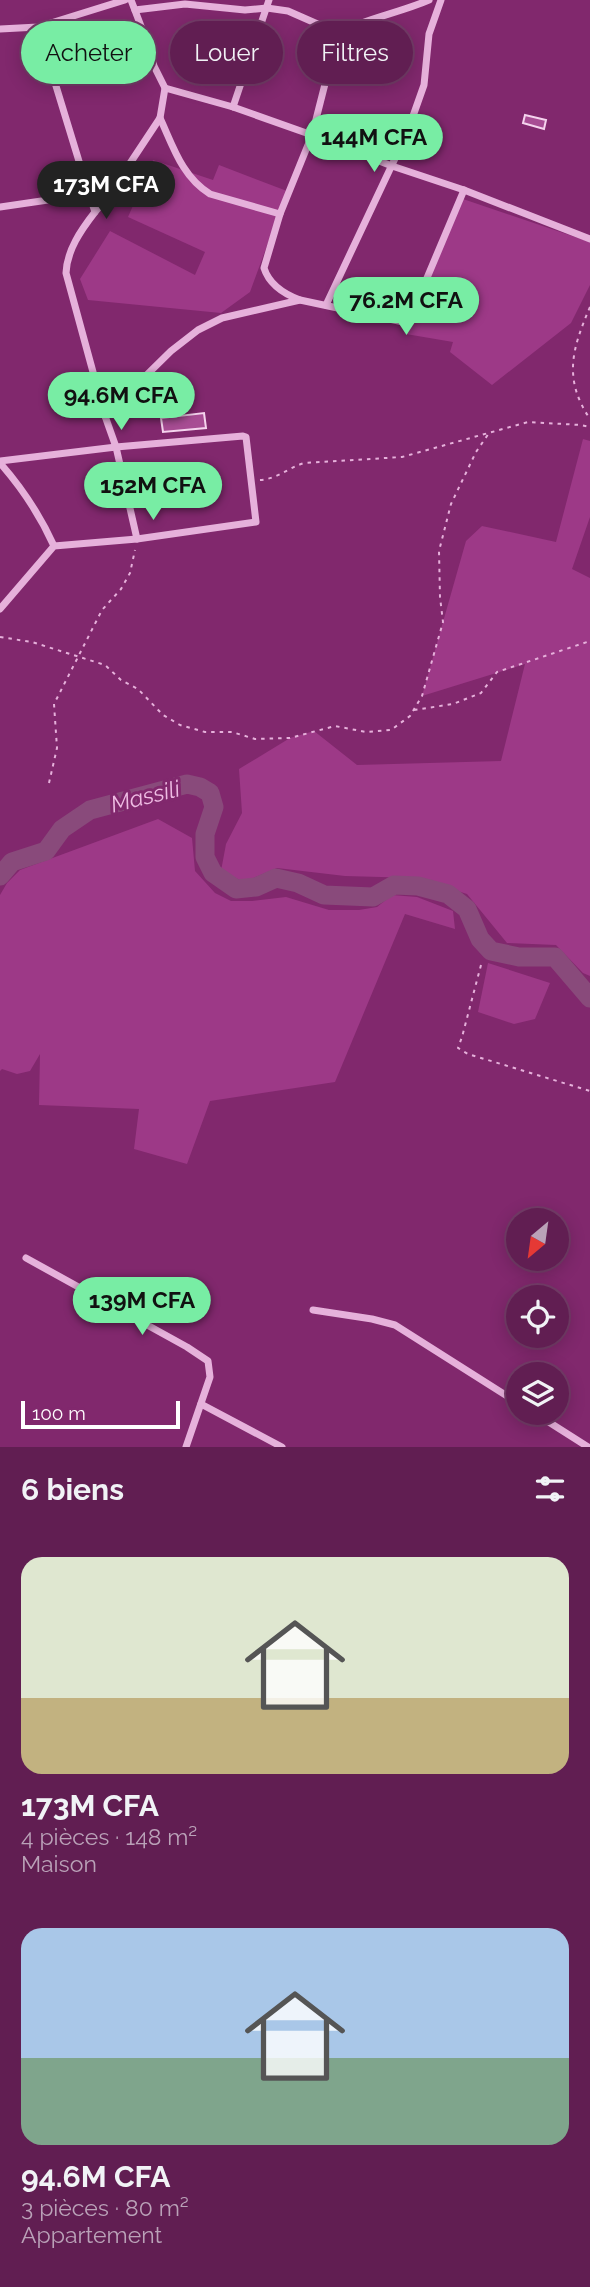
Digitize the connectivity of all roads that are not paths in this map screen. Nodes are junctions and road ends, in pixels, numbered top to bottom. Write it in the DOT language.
graph roads {
  1 [pos="125,0"];
  2 [pos="131,0"];
  3 [pos="429,0"];
  4 [pos="441,0"];
  5 [pos="268,4"];
  6 [pos="135,9"];
  7 [pos="57,21"];
  8 [pos="311,21"];
  9 [pos="367,21"];
  10 [pos="21,28"];
  11 [pos="0,29"];
  12 [pos="55,84"];
  13 [pos="326,84"];
  14 [pos="165,88"];
  15 [pos="233,107"];
  16 [pos="160,118"];
  17 [pos="313,135"];
  18 [pos="392,166"];
  19 [pos="464,190"];
  20 [pos="89,194"];
  21 [pos="0,207"];
  22 [pos="95,212"];
  23 [pos="280,214"];
  24 [pos="590,239"];
  25 [pos="300,300"];
  26 [pos="326,305"];
  27 [pos="105,416"];
  28 [pos="116,447"];
  29 [pos="0,462"];
  30 [pos="137,539"];
  31 [pos="54,546"];
  32 [pos="0,609"];
  33 [pos="26,1258"];
  34 [pos="313,1310"];
  35 [pos="506,1395"];
  36 [pos="201,1404"];
  37 [pos="553,1425"];
  38 [pos="186,1447"];
  39 [pos="282,1447"];
  40 [pos="588,1447"];
  1 -- 7 [label="street"];
  2 -- 6 [label="street"];
  3 -- 9 [label="street"];
  4 -- 18 [label="street"];
  5 -- 6 [label="street"];
  5 -- 8 [label="street"];
  5 -- 15 [label="street"];
  6 -- 14 [label="street"];
  10 -- 11 [label="street"];
  12 -- 20 [label="street"];
  13 -- 17 [label="street"];
  14 -- 15 [label="street"];
  14 -- 16 [label="street"];
  15 -- 17 [label="street"];
  16 -- 22 [label="street"];
  16 -- 23 [label="street"];
  17 -- 18 [label="street"];
  17 -- 23 [label="street"];
  18 -- 19 [label="street"];
  18 -- 26 [label="street"];
  19 -- 24 [label="street"];
  19 -- 26 [label="street"];
  20 -- 21 [label="street"];
  20 -- 22 [label="street"];
  22 -- 27 [label="street"];
  23 -- 25 [label="street"];
  25 -- 26 [label="street"];
  25 -- 27 [label="street"];
  27 -- 28 [label="street"];
  28 -- 29 [label="street"];
  28 -- 30 [label="street"];
  28 -- 30 [label="street"];
  29 -- 31 [label="street"];
  30 -- 31 [label="street"];
  31 -- 32 [label="street"];
  33 -- 36 [label="street"];
  34 -- 35 [label="street"];
  36 -- 38 [label="street"];
  36 -- 39 [label="street"];
  37 -- 40 [label="street"];
}
